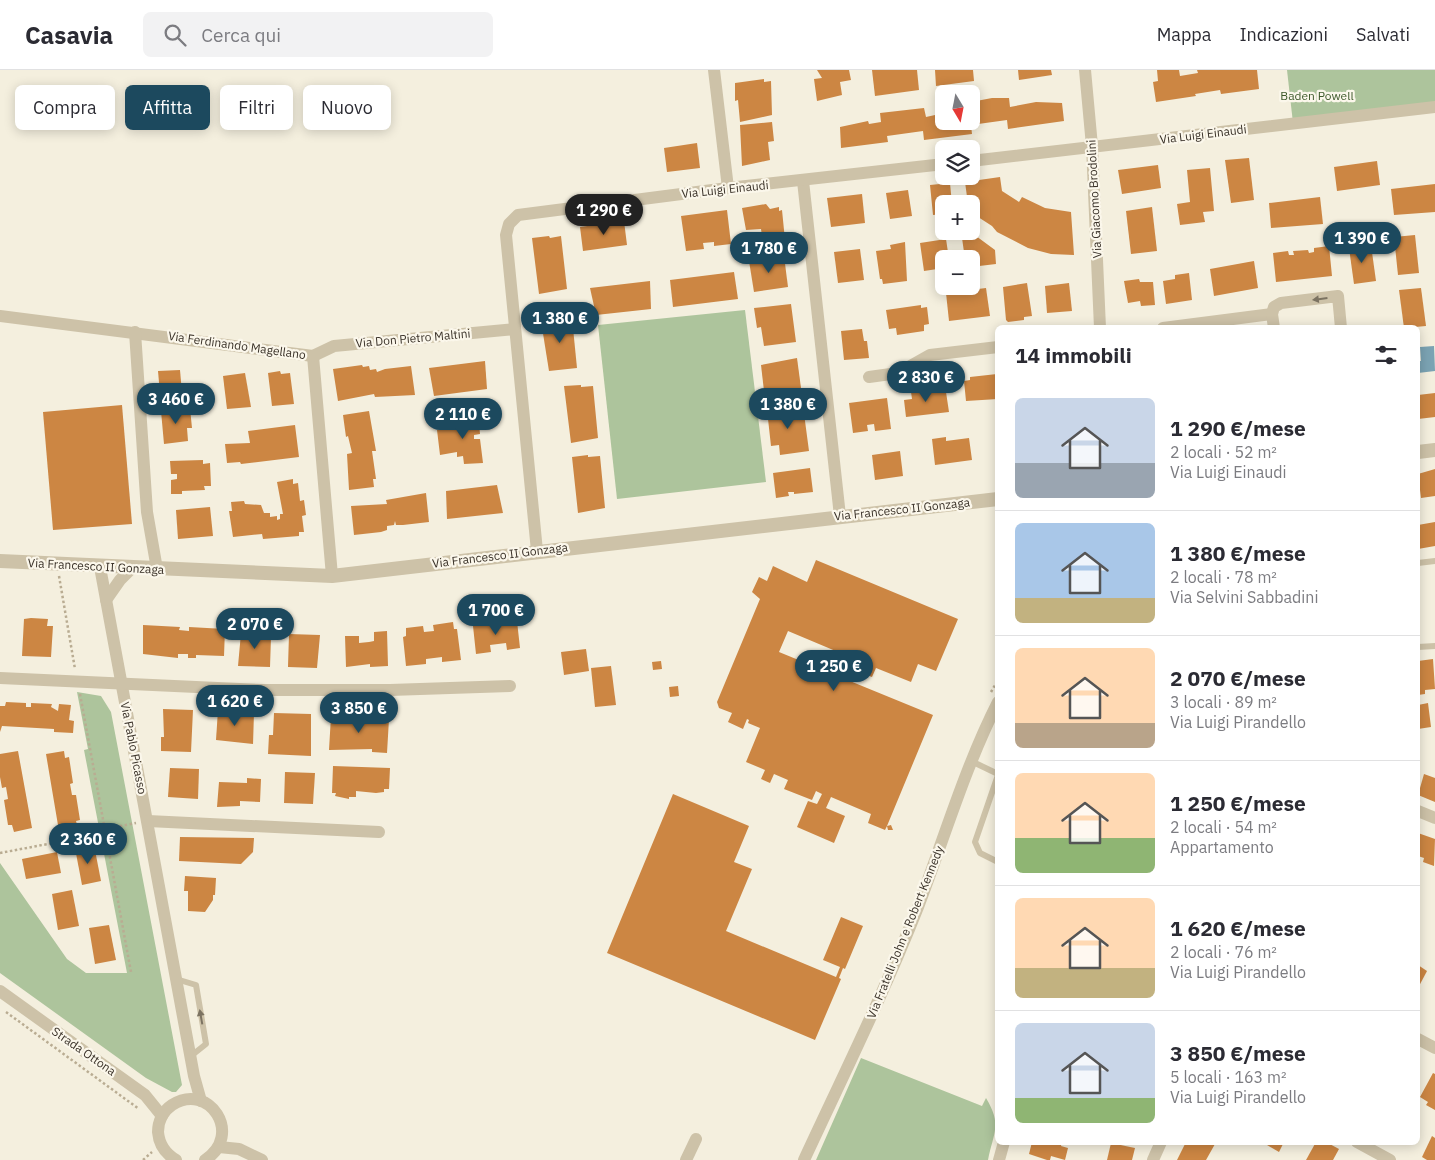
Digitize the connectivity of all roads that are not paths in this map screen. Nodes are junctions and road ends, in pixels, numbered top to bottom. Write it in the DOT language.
graph roads {
  1 [pos="714,70"];
  2 [pos="1085,70"];
  3 [pos="1435,107"];
  4 [pos="1092,146"];
  5 [pos="980,160"];
  6 [pos="935,165"];
  7 [pos="803,181"];
  8 [pos="728,188"];
  9 [pos="1272,314"];
  10 [pos="0,316"];
  11 [pos="1100,325"];
  12 [pos="1186,325"];
  13 [pos="1274,325"];
  14 [pos="1341,325"];
  15 [pos="515,329"];
  16 [pos="135,332"];
  17 [pos="995,347"];
  18 [pos="314,356"];
  19 [pos="870,377"];
  20 [pos="1435,450"];
  21 [pos="1420,452"];
  22 [pos="995,498"];
  23 [pos="840,516"];
  24 [pos="537,551"];
  25 [pos="0,561"];
  26 [pos="1435,561"];
  27 [pos="1420,563"];
  28 [pos="100,567"];
  29 [pos="132,568"];
  30 [pos="157,569"];
  31 [pos="332,576"];
  32 [pos="106,600"];
  33 [pos="1435,646"];
  34 [pos="1420,648"];
  35 [pos="0,678"];
  36 [pos="121,684"];
  37 [pos="510,686"];
  38 [pos="995,709"];
  39 [pos="971,761"];
  40 [pos="995,773"];
  41 [pos="995,784"];
  42 [pos="1420,812"];
  43 [pos="1435,818"];
  44 [pos="148,821"];
  45 [pos="379,832"];
  46 [pos="995,860"];
  47 [pos="176,979"];
  48 [pos="2,999"];
  49 [pos="1420,1040"];
  50 [pos="1435,1048"];
  51 [pos="190,1057"];
  52 [pos="194,1076"];
  53 [pos="187,1099"];
  54 [pos="201,1101"];
  55 [pos="162,1116"];
  56 [pos="223,1130"];
  57 [pos="696,1139"];
  58 [pos="1003,1145"];
  59 [pos="1160,1145"];
  60 [pos="1362,1145"];
  61 [pos="219,1148"];
  62 [pos="239,1149"];
  63 [pos="176,1160"];
  64 [pos="205,1160"];
  65 [pos="262,1160"];
  66 [pos="686,1160"];
  67 [pos="804,1160"];
  68 [pos="999,1160"];
  69 [pos="1153,1160"];
  70 [pos="1390,1160"];
  1 -- 8 [label="street"];
  2 -- 4 [label="street, Via Giacomo Brodolini"];
  3 -- 4 [label="street, Via Luigi Einaudi"];
  4 -- 5 [label="street, Via Luigi Einaudi"];
  4 -- 11 [label="street, Via Giacomo Brodolini"];
  6 -- 7 [label="street, Via Luigi Einaudi"];
  7 -- 8 [label="street, Via Luigi Einaudi"];
  7 -- 23 [label="street"];
  8 -- 15 [label="street, Via Luigi Einaudi"];
  9 -- 12 [label="street"];
  9 -- 13 [label="street"];
  14 -- 9 [label="street, one-way"];
  10 -- 16 [label="street, Via Ferdinando Magellano"];
  15 -- 18 [label="street, Via Don Pietro Maltini"];
  15 -- 24 [label="street, Via Luigi Einaudi"];
  16 -- 18 [label="street, Via Ferdinando Magellano"];
  16 -- 30 [label="street"];
  17 -- 19 [label="street"];
  18 -- 31 [label="street, Via Ferdinando Magellano"];
  20 -- 21 [label="street"];
  22 -- 23 [label="street, Via Francesco II Gonzaga"];
  23 -- 24 [label="street, Via Francesco II Gonzaga"];
  24 -- 31 [label="street, Via Francesco II Gonzaga"];
  25 -- 28 [label="street, Via Francesco II Gonzaga"];
  26 -- 27 [label="lane"];
  28 -- 29 [label="street, Via Francesco II Gonzaga"];
  28 -- 32 [label="street, Via Pablo Picasso"];
  29 -- 30 [label="street, Via Francesco II Gonzaga"];
  29 -- 32 [label="street"];
  30 -- 31 [label="street, Via Francesco II Gonzaga"];
  32 -- 36 [label="street, Via Pablo Picasso"];
  33 -- 34 [label="lane"];
  35 -- 36 [label="street"];
  36 -- 37 [label="street"];
  36 -- 44 [label="street, Via Pablo Picasso"];
  38 -- 39 [label="street, Via Fratelli John e Robert Kennedy"];
  39 -- 40 [label="lane"];
  39 -- 67 [label="street, Via Fratelli John e Robert Kennedy"];
  41 -- 46 [label="lane"];
  42 -- 43 [label="street"];
  44 -- 45 [label="street"];
  44 -- 47 [label="street, Via Pablo Picasso"];
  47 -- 51 [label="street, Via Pablo Picasso"];
  51 -- 47 [label="lane, one-way"];
  48 -- 55 [label="street, Strada Ottona"];
  49 -- 50 [label="street"];
  51 -- 52 [label="street, Via Pablo Picasso"];
  52 -- 53 [label="street, Via Pablo Picasso"];
  52 -- 54 [label="street, Via Pablo Picasso"];
  53 -- 54 [label="street"];
  53 -- 55 [label="street"];
  54 -- 56 [label="street"];
  55 -- 63 [label="street"];
  56 -- 61 [label="street"];
  56 -- 62 [label="street"];
  57 -- 66 [label="street"];
  58 -- 68 [label="street"];
  59 -- 69 [label="street"];
  60 -- 70 [label="street"];
  61 -- 62 [label="street"];
  61 -- 64 [label="street"];
  62 -- 65 [label="street"];
}
